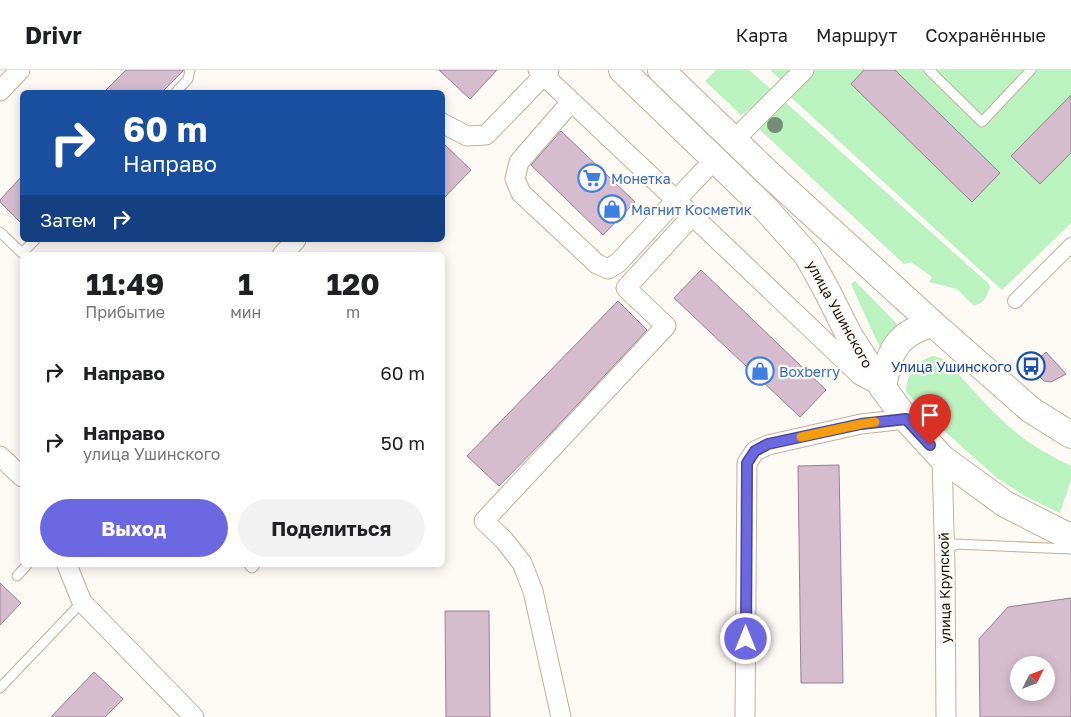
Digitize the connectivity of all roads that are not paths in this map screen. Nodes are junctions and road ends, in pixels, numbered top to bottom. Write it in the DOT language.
graph roads {
  1 [pos="20,70"];
  2 [pos="190,70"];
  3 [pos="622,70"];
  4 [pos="660,70"];
  5 [pos="804,70"];
  6 [pos="929,70"];
  7 [pos="1031,70"];
  8 [pos="544,72"];
  9 [pos="178,90"];
  10 [pos="0,91"];
  11 [pos="571,102"];
  12 [pos="445,125"];
  13 [pos="734,140"];
  14 [pos="714,160"];
  15 [pos="676,200"];
  16 [pos="693,216"];
  17 [pos="0,232"];
  18 [pos="33,242"];
  19 [pos="294,242"];
  20 [pos="1071,245"];
  21 [pos="21,252"];
  22 [pos="25,252"];
  23 [pos="285,252"];
  24 [pos="1015,301"];
  25 [pos="932,323"];
  26 [pos="883,388"];
  27 [pos="906,419"];
  28 [pos="1071,435"];
  29 [pos="0,456"];
  30 [pos="942,458"];
  31 [pos="20,475"];
  32 [pos="1071,536"];
  33 [pos="1071,549"];
  34 [pos="944,554"];
  35 [pos="25,567"];
  36 [pos="69,567"];
  37 [pos="17,576"];
  38 [pos="82,602"];
  39 [pos="0,688"];
  40 [pos="194,717"];
  41 [pos="561,717"];
  42 [pos="745,717"];
  43 [pos="946,717"];
  1 -- 10 [label="street"];
  2 -- 9 [label="lane"];
  3 -- 14 [label="main road, улица Ушинского"];
  4 -- 13 [label="main road"];
  5 -- 13 [label="street"];
  6 -- 7 [label="lane"];
  8 -- 11 [label="street"];
  8 -- 12 [label="street"];
  11 -- 15 [label="street"];
  11 -- 15 [label="street"];
  13 -- 14 [label="main road"];
  13 -- 25 [label="main road"];
  14 -- 15 [label="street"];
  14 -- 26 [label="main road, улица Ушинского"];
  15 -- 16 [label="street"];
  16 -- 26 [label="street"];
  16 -- 41 [label="street"];
  17 -- 21 [label="lane"];
  18 -- 22 [label="lane"];
  19 -- 23 [label="street"];
  20 -- 24 [label="street"];
  25 -- 26 [label="main road"];
  25 -- 28 [label="main road"];
  26 -- 27 [label="main road, улица Ушинского"];
  27 -- 30 [label="main road, улица Ушинского"];
  27 -- 42 [label="street"];
  29 -- 31 [label="street"];
  30 -- 32 [label="main road, улица Ушинского"];
  30 -- 34 [label="street, улица Крупской"];
  33 -- 34 [label="lane"];
  34 -- 43 [label="street, улица Крупской"];
  35 -- 37 [label="lane"];
  36 -- 38 [label="street"];
  38 -- 39 [label="lane"];
  38 -- 40 [label="street"];
}
